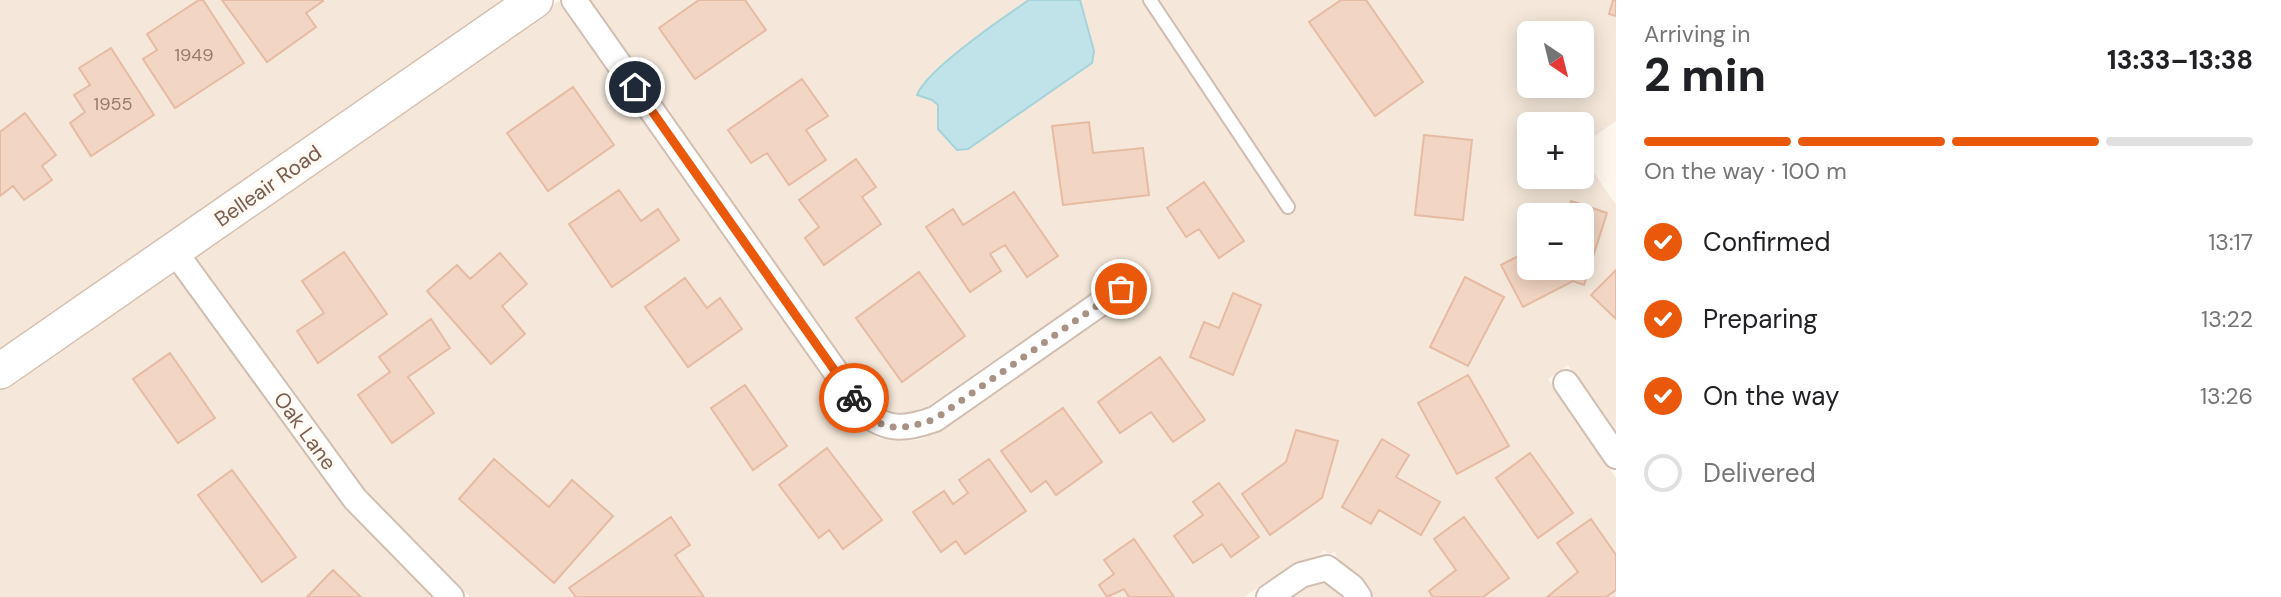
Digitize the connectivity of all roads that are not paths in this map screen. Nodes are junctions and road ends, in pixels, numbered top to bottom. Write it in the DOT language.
graph roads {
  1 [pos="535,0"];
  2 [pos="574,0"];
  3 [pos="1150,0"];
  4 [pos="1288,207"];
  5 [pos="175,252"];
  6 [pos="1121,289"];
  7 [pos="0,371"];
  8 [pos="1566,383"];
  9 [pos="1616,456"];
  10 [pos="451,597"];
  11 [pos="1269,597"];
  12 [pos="1359,597"];
  1 -- 5 [label="main road, Belleair Road"];
  2 -- 6 [label="street"];
  3 -- 4 [label="lane"];
  5 -- 7 [label="main road, Belleair Road"];
  5 -- 10 [label="street, Oak Lane"];
  8 -- 9 [label="street"];
  11 -- 12 [label="street"];
}
